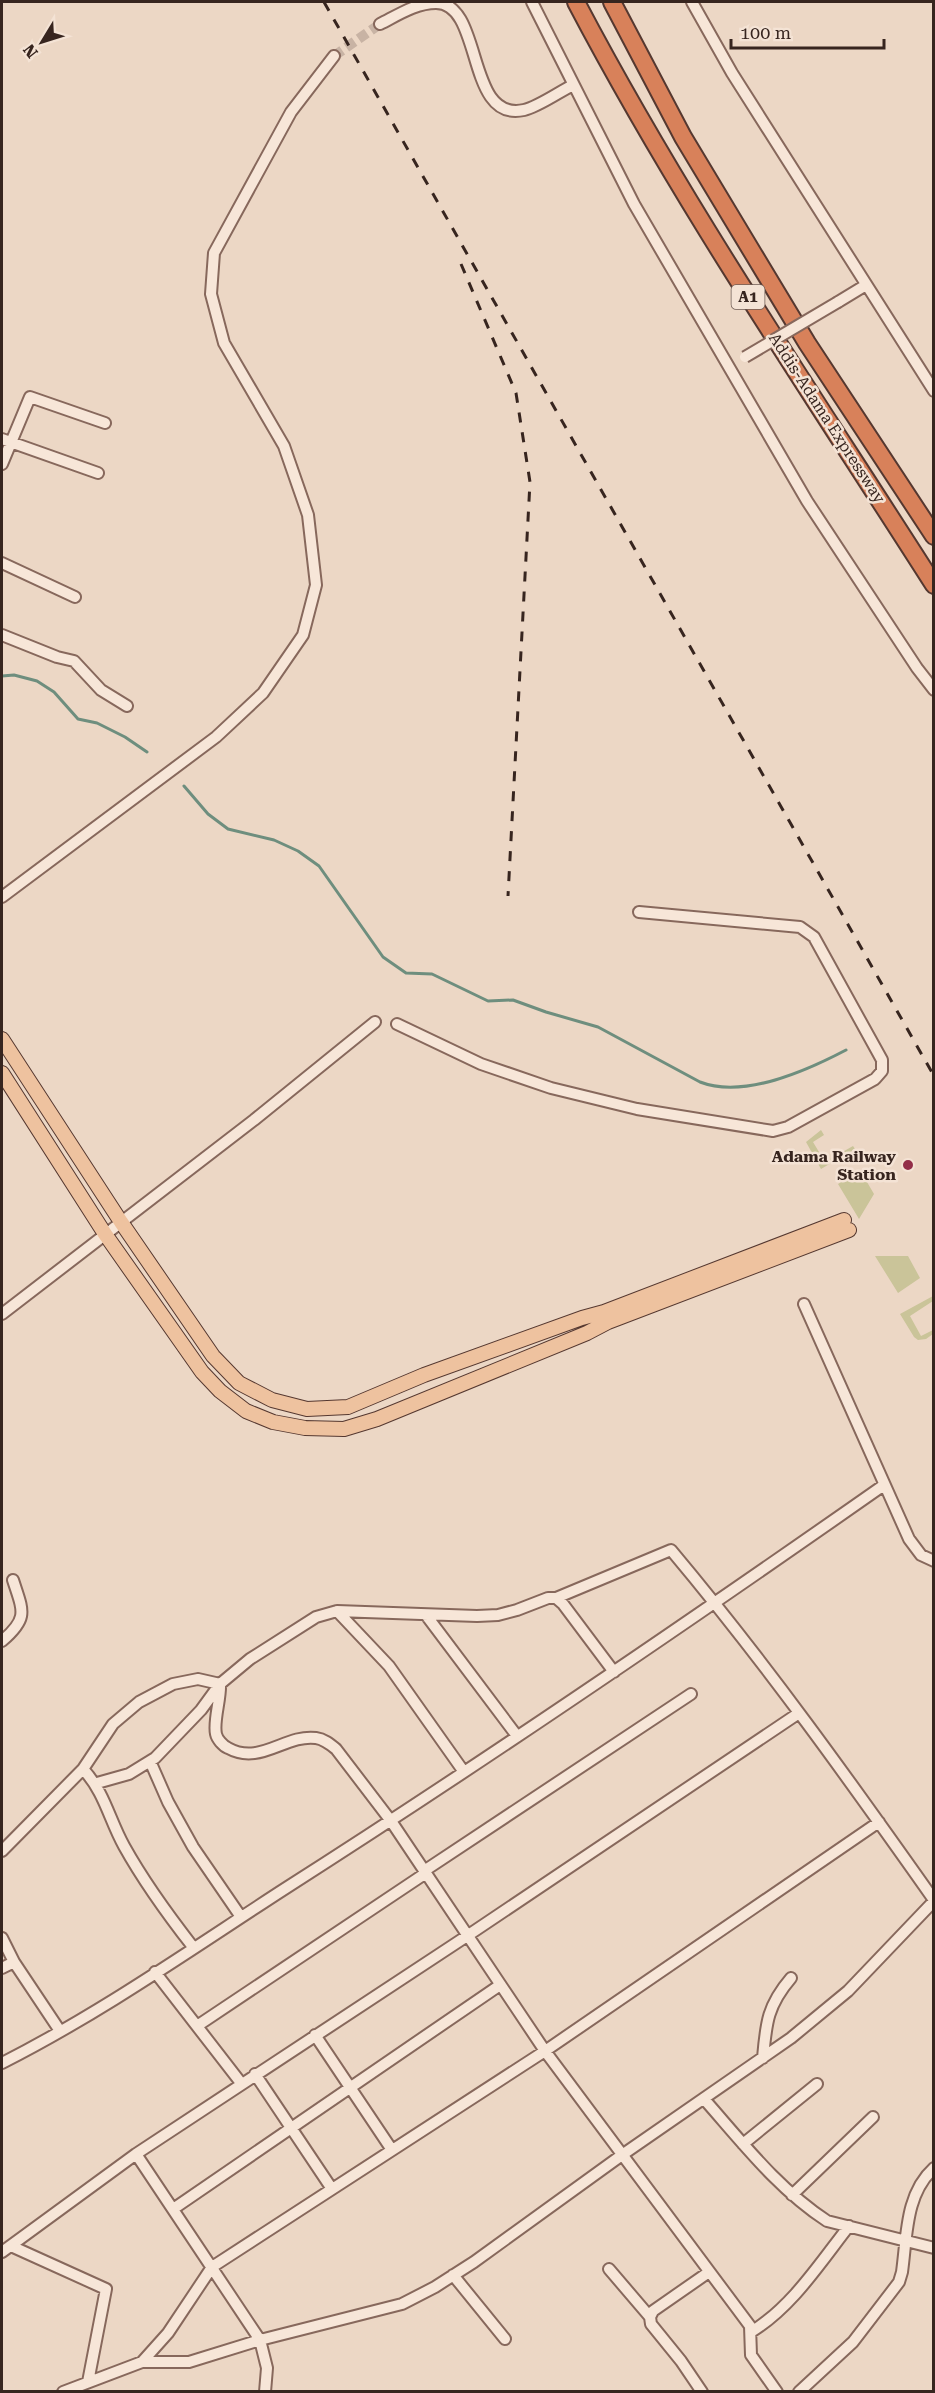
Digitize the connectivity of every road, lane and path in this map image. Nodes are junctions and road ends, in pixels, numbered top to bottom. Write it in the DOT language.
graph roads {
  1 [pos="532,2"];
  2 [pos="576,2"];
  3 [pos="612,2"];
  4 [pos="692,2"];
  5 [pos="380,24"];
  6 [pos="334,56"];
  7 [pos="573,85"];
  8 [pos="866,285"];
  9 [pos="728,366"];
  10 [pos="933,391"];
  11 [pos="105,423"];
  12 [pos="6,441"];
  13 [pos="2,464"];
  14 [pos="98,473"];
  15 [pos="933,536"];
  16 [pos="2,563"];
  17 [pos="933,585"];
  18 [pos="75,597"];
  19 [pos="2,635"];
  20 [pos="933,690"];
  21 [pos="127,706"];
  22 [pos="2,897"];
  23 [pos="639,912"];
  24 [pos="375,1022"];
  25 [pos="397,1024"];
  26 [pos="2,1039"];
  27 [pos="2,1073"];
  28 [pos="121,1222"];
  29 [pos="105,1234"];
  30 [pos="804,1304"];
  31 [pos="2,1314"];
  32 [pos="884,1485"];
  33 [pos="933,1561"];
  34 [pos="13,1580"];
  35 [pos="555,1598"];
  36 [pos="716,1603"];
  37 [pos="337,1611"];
  38 [pos="426,1615"];
  39 [pos="2,1641"];
  40 [pos="614,1672"];
  41 [pos="220,1684"];
  42 [pos="691,1694"];
  43 [pos="799,1713"];
  44 [pos="517,1736"];
  45 [pos="150,1761"];
  46 [pos="83,1769"];
  47 [pos="464,1772"];
  48 [pos="97,1784"];
  49 [pos="391,1821"];
  50 [pos="879,1822"];
  51 [pos="2,1851"];
  52 [pos="425,1872"];
  53 [pos="933,1901"];
  54 [pos="241,1917"];
  55 [pos="467,1936"];
  56 [pos="2,1938"];
  57 [pos="193,1947"];
  58 [pos="14,1962"];
  59 [pos="2,1968"];
  60 [pos="155,1972"];
  61 [pos="791,1978"];
  62 [pos="500,1985"];
  63 [pos="197,2026"];
  64 [pos="60,2031"];
  65 [pos="315,2035"];
  66 [pos="545,2051"];
  67 [pos="763,2058"];
  68 [pos="2,2063"];
  69 [pos="255,2074"];
  70 [pos="241,2083"];
  71 [pos="817,2084"];
  72 [pos="351,2087"];
  73 [pos="704,2099"];
  74 [pos="873,2117"];
  75 [pos="291,2128"];
  76 [pos="743,2144"];
  77 [pos="392,2150"];
  78 [pos="136,2154"];
  79 [pos="622,2155"];
  80 [pos="933,2168"];
  81 [pos="332,2189"];
  82 [pos="792,2195"];
  83 [pos="173,2209"];
  84 [pos="849,2226"];
  85 [pos="906,2241"];
  86 [pos="933,2248"];
  87 [pos="6,2249"];
  88 [pos="212,2267"];
  89 [pos="609,2269"];
  90 [pos="710,2272"];
  91 [pos="453,2275"];
  92 [pos="650,2317"];
  93 [pos="751,2332"];
  94 [pos="505,2339"];
  95 [pos="261,2340"];
  96 [pos="142,2362"];
  97 [pos="88,2382"];
  98 [pos="63,2391"];
  99 [pos="265,2391"];
  100 [pos="702,2391"];
  101 [pos="777,2391"];
  102 [pos="799,2391"];
  1 -- 7 [label="street"];
  2 -- 17 [label="highway, Addis-Adama Expressway / A1"];
  3 -- 15 [label="highway, Addis-Adama Expressway / A1"];
  4 -- 8 [label="street"];
  5 -- 7 [label="street"];
  6 -- 22 [label="street"];
  7 -- 9 [label="street"];
  8 -- 9 [label="street, bridge"];
  8 -- 10 [label="street"];
  9 -- 20 [label="street"];
  11 -- 12 [label="street"];
  12 -- 13 [label="street"];
  12 -- 14 [label="street"];
  16 -- 18 [label="street"];
  19 -- 21 [label="street"];
  23 -- 25 [label="street"];
  24 -- 28 [label="street"];
  26 -- 28 [label="main road"];
  27 -- 29 [label="main road"];
  28 -- 29 [label="street"];
  28 -- 29 [label="main road"];
  29 -- 31 [label="street"];
  30 -- 32 [label="street"];
  32 -- 33 [label="street"];
  32 -- 36 [label="street"];
  34 -- 39 [label="street"];
  35 -- 36 [label="street"];
  35 -- 38 [label="street"];
  35 -- 40 [label="street"];
  36 -- 40 [label="street"];
  36 -- 43 [label="street"];
  37 -- 38 [label="street"];
  37 -- 41 [label="street"];
  37 -- 47 [label="street"];
  38 -- 44 [label="street"];
  40 -- 44 [label="street"];
  41 -- 45 [label="street"];
  41 -- 46 [label="street"];
  41 -- 49 [label="street"];
  42 -- 52 [label="street"];
  43 -- 50 [label="street"];
  43 -- 55 [label="street"];
  44 -- 47 [label="street"];
  45 -- 48 [label="street"];
  45 -- 54 [label="street"];
  46 -- 48 [label="street"];
  46 -- 51 [label="street"];
  47 -- 49 [label="street"];
  48 -- 57 [label="street"];
  49 -- 52 [label="street"];
  49 -- 54 [label="street"];
  50 -- 53 [label="street"];
  50 -- 66 [label="street"];
  52 -- 55 [label="street"];
  52 -- 63 [label="street"];
  53 -- 67 [label="street"];
  54 -- 57 [label="street"];
  55 -- 62 [label="street"];
  55 -- 65 [label="street"];
  56 -- 58 [label="street"];
  57 -- 60 [label="street"];
  58 -- 59 [label="street"];
  58 -- 64 [label="street"];
  60 -- 63 [label="street"];
  60 -- 64 [label="street"];
  61 -- 67 [label="street"];
  62 -- 66 [label="street"];
  62 -- 72 [label="street"];
  63 -- 70 [label="street"];
  64 -- 68 [label="street"];
  65 -- 69 [label="street"];
  65 -- 72 [label="street"];
  66 -- 77 [label="street"];
  66 -- 79 [label="street"];
  67 -- 73 [label="street"];
  69 -- 70 [label="street"];
  69 -- 75 [label="street"];
  70 -- 78 [label="street"];
  71 -- 76 [label="street"];
  72 -- 75 [label="street"];
  72 -- 77 [label="street"];
  73 -- 76 [label="street"];
  73 -- 79 [label="street"];
  74 -- 82 [label="street"];
  75 -- 81 [label="street"];
  75 -- 83 [label="street"];
  76 -- 82 [label="street"];
  77 -- 81 [label="street"];
  78 -- 83 [label="street"];
  78 -- 87 [label="street"];
  79 -- 90 [label="street"];
  79 -- 91 [label="street"];
  80 -- 85 [label="street"];
  81 -- 88 [label="street"];
  82 -- 84 [label="street"];
  83 -- 88 [label="street"];
  84 -- 85 [label="street"];
  84 -- 93 [label="street"];
  85 -- 86 [label="street"];
  85 -- 102 [label="street"];
  87 -- 97 [label="street"];
  88 -- 95 [label="street"];
  88 -- 96 [label="street"];
  89 -- 92 [label="street"];
  90 -- 92 [label="street"];
  90 -- 93 [label="street"];
  91 -- 94 [label="street"];
  91 -- 95 [label="street"];
  92 -- 100 [label="street"];
  93 -- 101 [label="street"];
  95 -- 96 [label="street"];
  95 -- 99 [label="street"];
  96 -- 97 [label="street"];
  97 -- 98 [label="street"];
}
